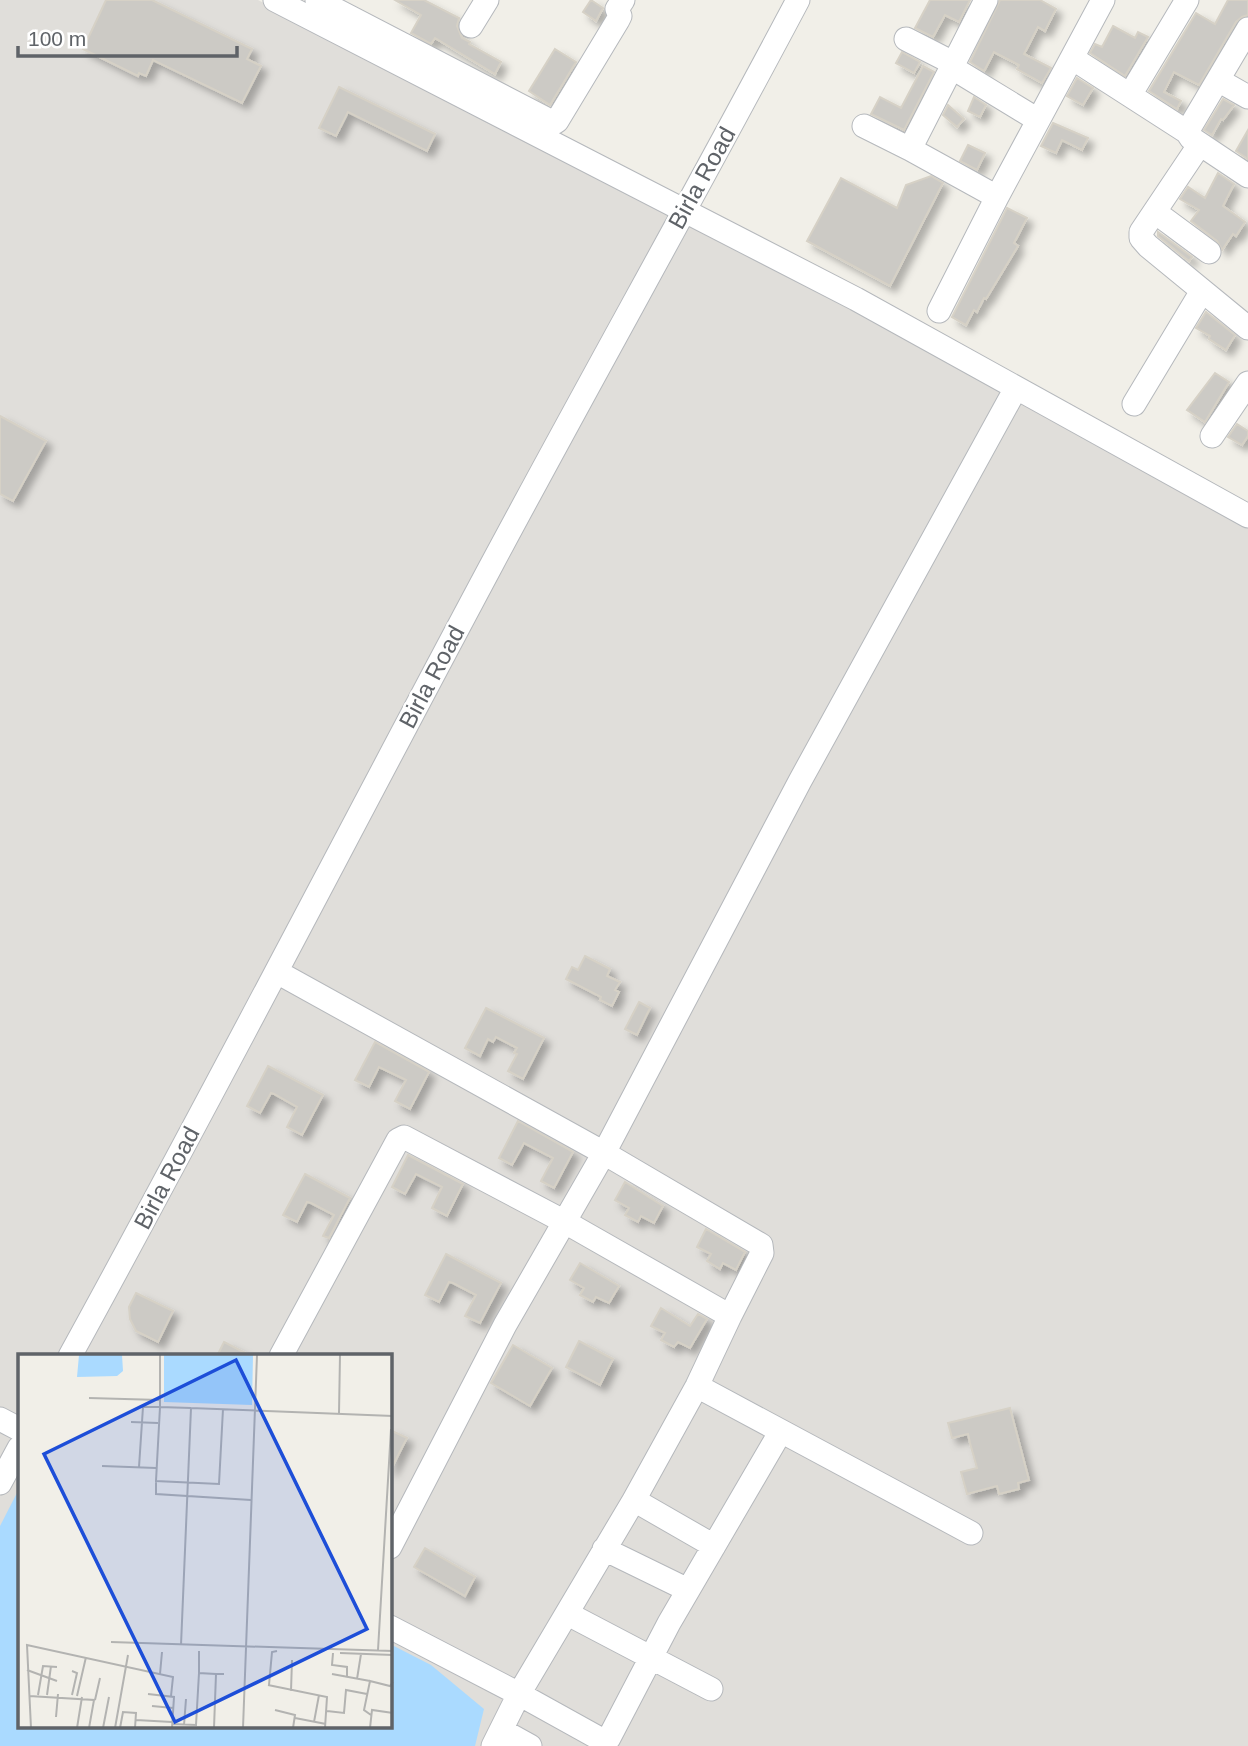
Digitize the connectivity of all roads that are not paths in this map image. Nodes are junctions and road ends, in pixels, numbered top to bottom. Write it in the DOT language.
graph roads {
  1 [pos="275,0"];
  2 [pos="317,0"];
  3 [pos="487,0"];
  4 [pos="623,0"];
  5 [pos="798,0"];
  6 [pos="986,0"];
  7 [pos="1103,0"];
  8 [pos="1187,0"];
  9 [pos="471,26"];
  10 [pos="1248,29"];
  11 [pos="906,39"];
  12 [pos="1072,58"];
  13 [pos="952,65"];
  14 [pos="1218,80"];
  15 [pos="1130,95"];
  16 [pos="1248,97"];
  17 [pos="1038,120"];
  18 [pos="864,126"];
  19 [pos="1193,138"];
  20 [pos="910,149"];
  21 [pos="1248,176"];
  22 [pos="997,197"];
  23 [pos="683,210"];
  24 [pos="1155,212"];
  25 [pos="1209,252"];
  26 [pos="1202,290"];
  27 [pos="939,311"];
  28 [pos="1248,328"];
  29 [pos="1248,383"];
  30 [pos="1016,388"];
  31 [pos="1134,404"];
  32 [pos="1212,436"];
  33 [pos="1248,516"];
  34 [pos="277,972"];
  35 [pos="604,1153"];
  36 [pos="565,1222"];
  37 [pos="730,1316"];
  38 [pos="71,1354"];
  39 [pos="282,1354"];
  40 [pos="697,1386"];
  41 [pos="0,1419"];
  42 [pos="18,1428"];
  43 [pos="781,1431"];
  44 [pos="18,1450"];
  45 [pos="0,1483"];
  46 [pos="634,1500"];
  47 [pos="971,1533"];
  48 [pos="392,1542"];
  49 [pos="713,1546"];
  50 [pos="604,1549"];
  51 [pos="688,1590"];
  52 [pos="568,1614"];
  53 [pos="392,1628"];
  54 [pos="650,1658"];
  55 [pos="711,1689"];
  56 [pos="519,1694"];
  57 [pos="497,1738"];
  58 [pos="530,1746"];
  1 -- 23 [label="street"];
  2 -- 4 [label="street"];
  3 -- 9 [label="street"];
  5 -- 23 [label="street, Birla Road"];
  6 -- 13 [label="street"];
  7 -- 12 [label="street"];
  8 -- 15 [label="street"];
  10 -- 14 [label="street"];
  11 -- 13 [label="street"];
  12 -- 15 [label="street"];
  12 -- 17 [label="street"];
  13 -- 17 [label="street"];
  13 -- 20 [label="street"];
  14 -- 16 [label="street"];
  14 -- 19 [label="street"];
  15 -- 19 [label="street"];
  17 -- 22 [label="street"];
  18 -- 20 [label="street"];
  19 -- 21 [label="street"];
  19 -- 24 [label="street"];
  20 -- 22 [label="street"];
  22 -- 27 [label="street"];
  23 -- 30 [label="street"];
  23 -- 34 [label="street, Birla Road"];
  24 -- 25 [label="street"];
  24 -- 26 [label="street"];
  26 -- 28 [label="street"];
  26 -- 31 [label="street"];
  29 -- 32 [label="street"];
  30 -- 33 [label="street"];
  30 -- 35 [label="street"];
  34 -- 35 [label="street"];
  34 -- 38 [label="street, Birla Road"];
  35 -- 36 [label="street"];
  35 -- 37 [label="street"];
  36 -- 37 [label="street"];
  36 -- 39 [label="street"];
  36 -- 48 [label="street"];
  37 -- 40 [label="street"];
  40 -- 43 [label="street"];
  40 -- 46 [label="street"];
  41 -- 42 [label="street"];
  43 -- 47 [label="street"];
  43 -- 49 [label="street"];
  44 -- 45 [label="street"];
  46 -- 49 [label="street"];
  46 -- 50 [label="street"];
  49 -- 51 [label="street"];
  50 -- 51 [label="street"];
  50 -- 52 [label="street"];
  51 -- 54 [label="street"];
  52 -- 54 [label="street"];
  52 -- 56 [label="street"];
  53 -- 56 [label="street"];
  54 -- 55 [label="street"];
  54 -- 56 [label="street"];
  56 -- 57 [label="street"];
  57 -- 58 [label="street"];
}
